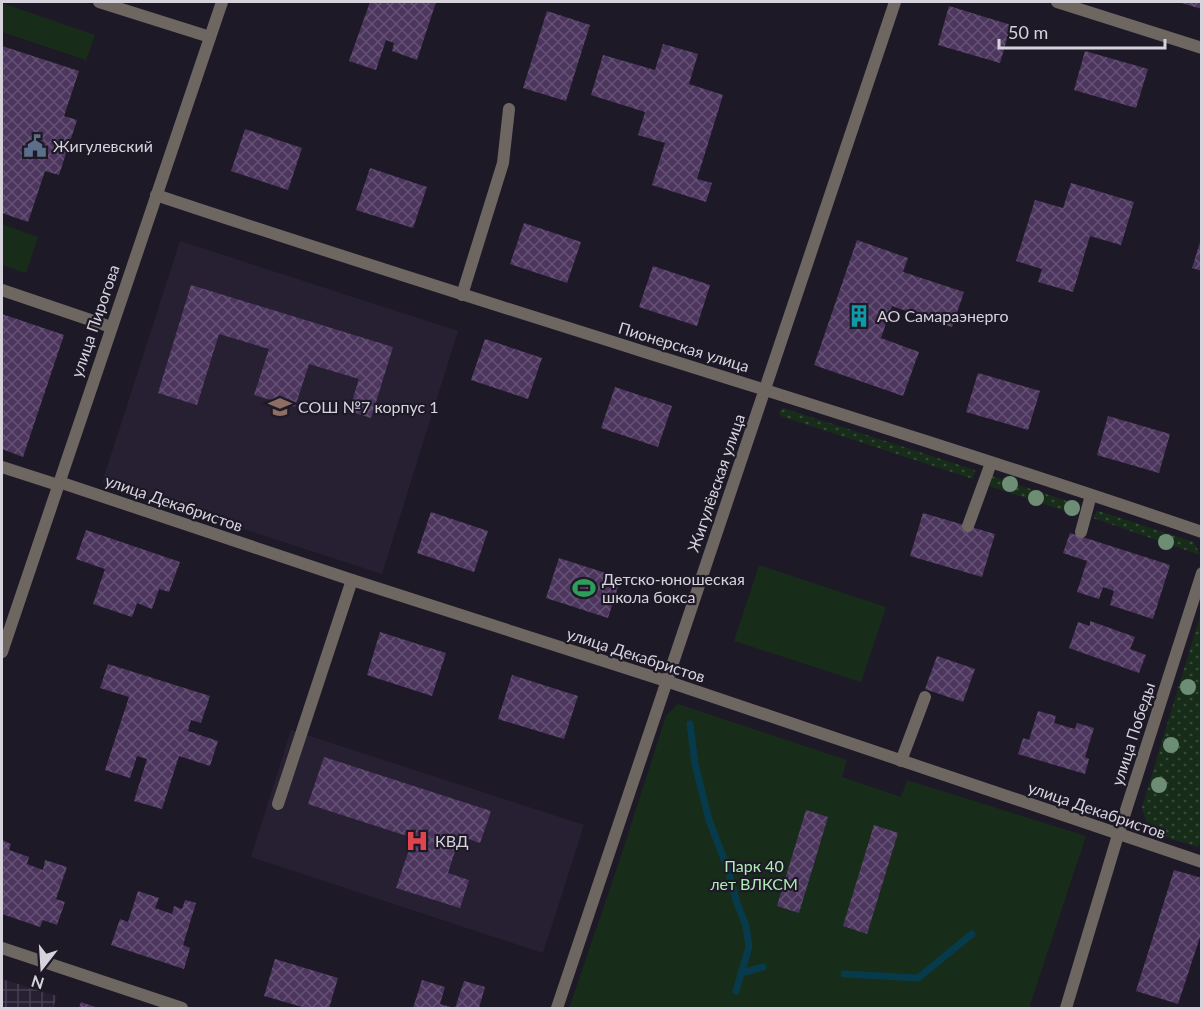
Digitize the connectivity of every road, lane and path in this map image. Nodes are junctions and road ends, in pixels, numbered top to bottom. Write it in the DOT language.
graph roads {
  1 [pos="99,2"];
  2 [pos="222,2"];
  3 [pos="895,2"];
  4 [pos="1056,2"];
  5 [pos="210,38"];
  6 [pos="1202,48"];
  7 [pos="509,109"];
  8 [pos="156,195"];
  9 [pos="2,290"];
  10 [pos="462,295"];
  11 [pos="111,327"];
  12 [pos="765,390"];
  13 [pos="991,463"];
  14 [pos="2,467"];
  15 [pos="58,484"];
  16 [pos="1092,495"];
  17 [pos="968,526"];
  18 [pos="1081,532"];
  19 [pos="1202,532"];
  20 [pos="1202,573"];
  21 [pos="351,580"];
  22 [pos="2,652"];
  23 [pos="666,681"];
  24 [pos="925,696"];
  25 [pos="901,761"];
  26 [pos="278,804"];
  27 [pos="1118,835"];
  28 [pos="1201,861"];
  29 [pos="2,948"];
  30 [pos="182,1008"];
  31 [pos="557,1008"];
  32 [pos="1066,1008"];
  1 -- 5 [label="street"];
  2 -- 5 [label="street, улица Пирогова"];
  3 -- 12 [label="street, Жигулёвская улица"];
  4 -- 6 [label="street"];
  5 -- 8 [label="street, улица Пирогова"];
  7 -- 10 [label="street"];
  8 -- 10 [label="street, Пионерская улица"];
  8 -- 11 [label="street, улица Пирогова"];
  9 -- 11 [label="street"];
  10 -- 12 [label="street, Пионерская улица"];
  11 -- 15 [label="street, улица Пирогова"];
  12 -- 13 [label="street, Пионерская улица"];
  12 -- 23 [label="street, Жигулёвская улица"];
  13 -- 16 [label="street, Пионерская улица"];
  13 -- 17 [label="street"];
  14 -- 15 [label="street, улица Декабристов"];
  15 -- 21 [label="street, улица Декабристов"];
  15 -- 22 [label="street, улица Пирогова"];
  16 -- 18 [label="street"];
  16 -- 19 [label="street, Пионерская улица"];
  20 -- 27 [label="street, улица Победы"];
  21 -- 23 [label="street, улица Декабристов"];
  21 -- 26 [label="street"];
  23 -- 25 [label="street, улица Декабристов"];
  23 -- 31 [label="street, Жигулёвская улица"];
  24 -- 25 [label="street"];
  25 -- 27 [label="street, улица Декабристов"];
  27 -- 28 [label="street, улица Декабристов"];
  27 -- 32 [label="street, улица Победы"];
  29 -- 30 [label="street"];
}
